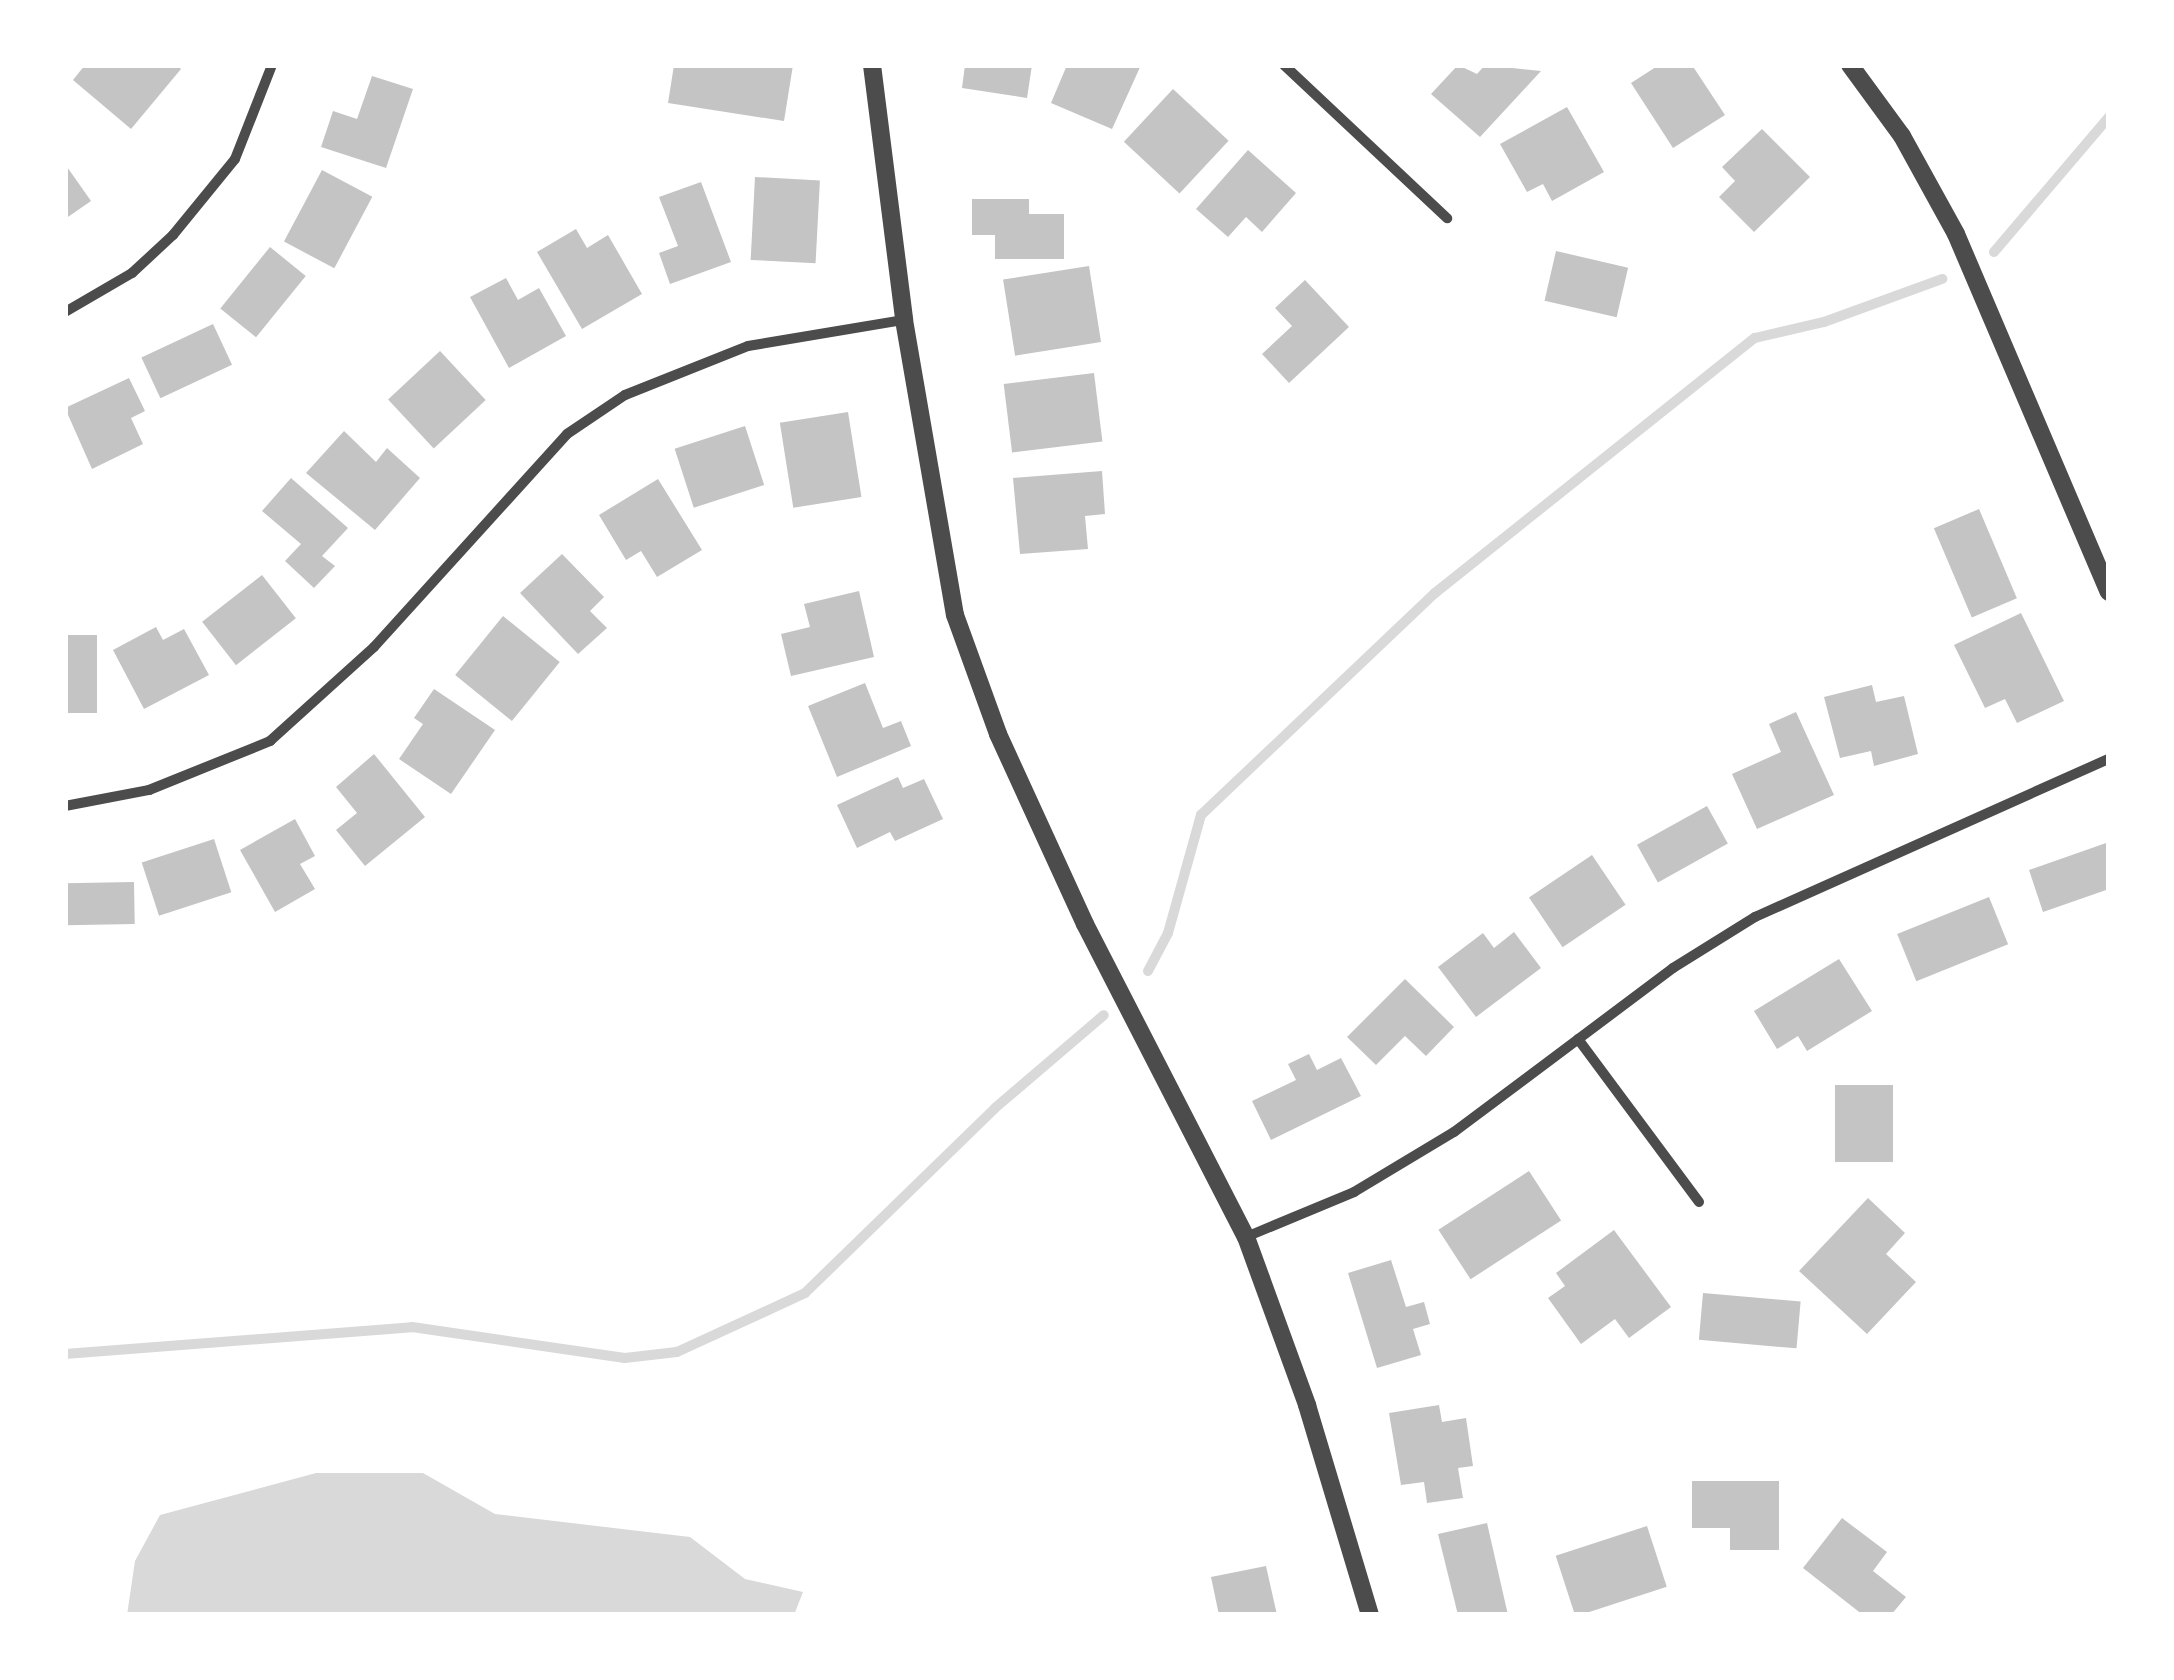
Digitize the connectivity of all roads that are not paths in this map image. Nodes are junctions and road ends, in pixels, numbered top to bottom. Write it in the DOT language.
graph roads {
  1 [pos="272,65"];
  2 [pos="872,65"];
  3 [pos="1284,65"];
  4 [pos="1850,65"];
  5 [pos="1446,218"];
  6 [pos="65,312"];
  7 [pos="904,320"];
  8 [pos="2109,592"];
  9 [pos="2109,760"];
  10 [pos="65,806"];
  11 [pos="1578,1039"];
  12 [pos="1699,1202"];
  13 [pos="1246,1237"];
  14 [pos="1370,1615"];
  1 -- 6 [label="street"];
  2 -- 7 [label="street"];
  3 -- 5 [label="street"];
  4 -- 8 [label="street"];
  7 -- 10 [label="street"];
  7 -- 13 [label="street"];
  9 -- 11 [label="street"];
  11 -- 12 [label="street"];
  11 -- 13 [label="street"];
  13 -- 14 [label="street"];
}
